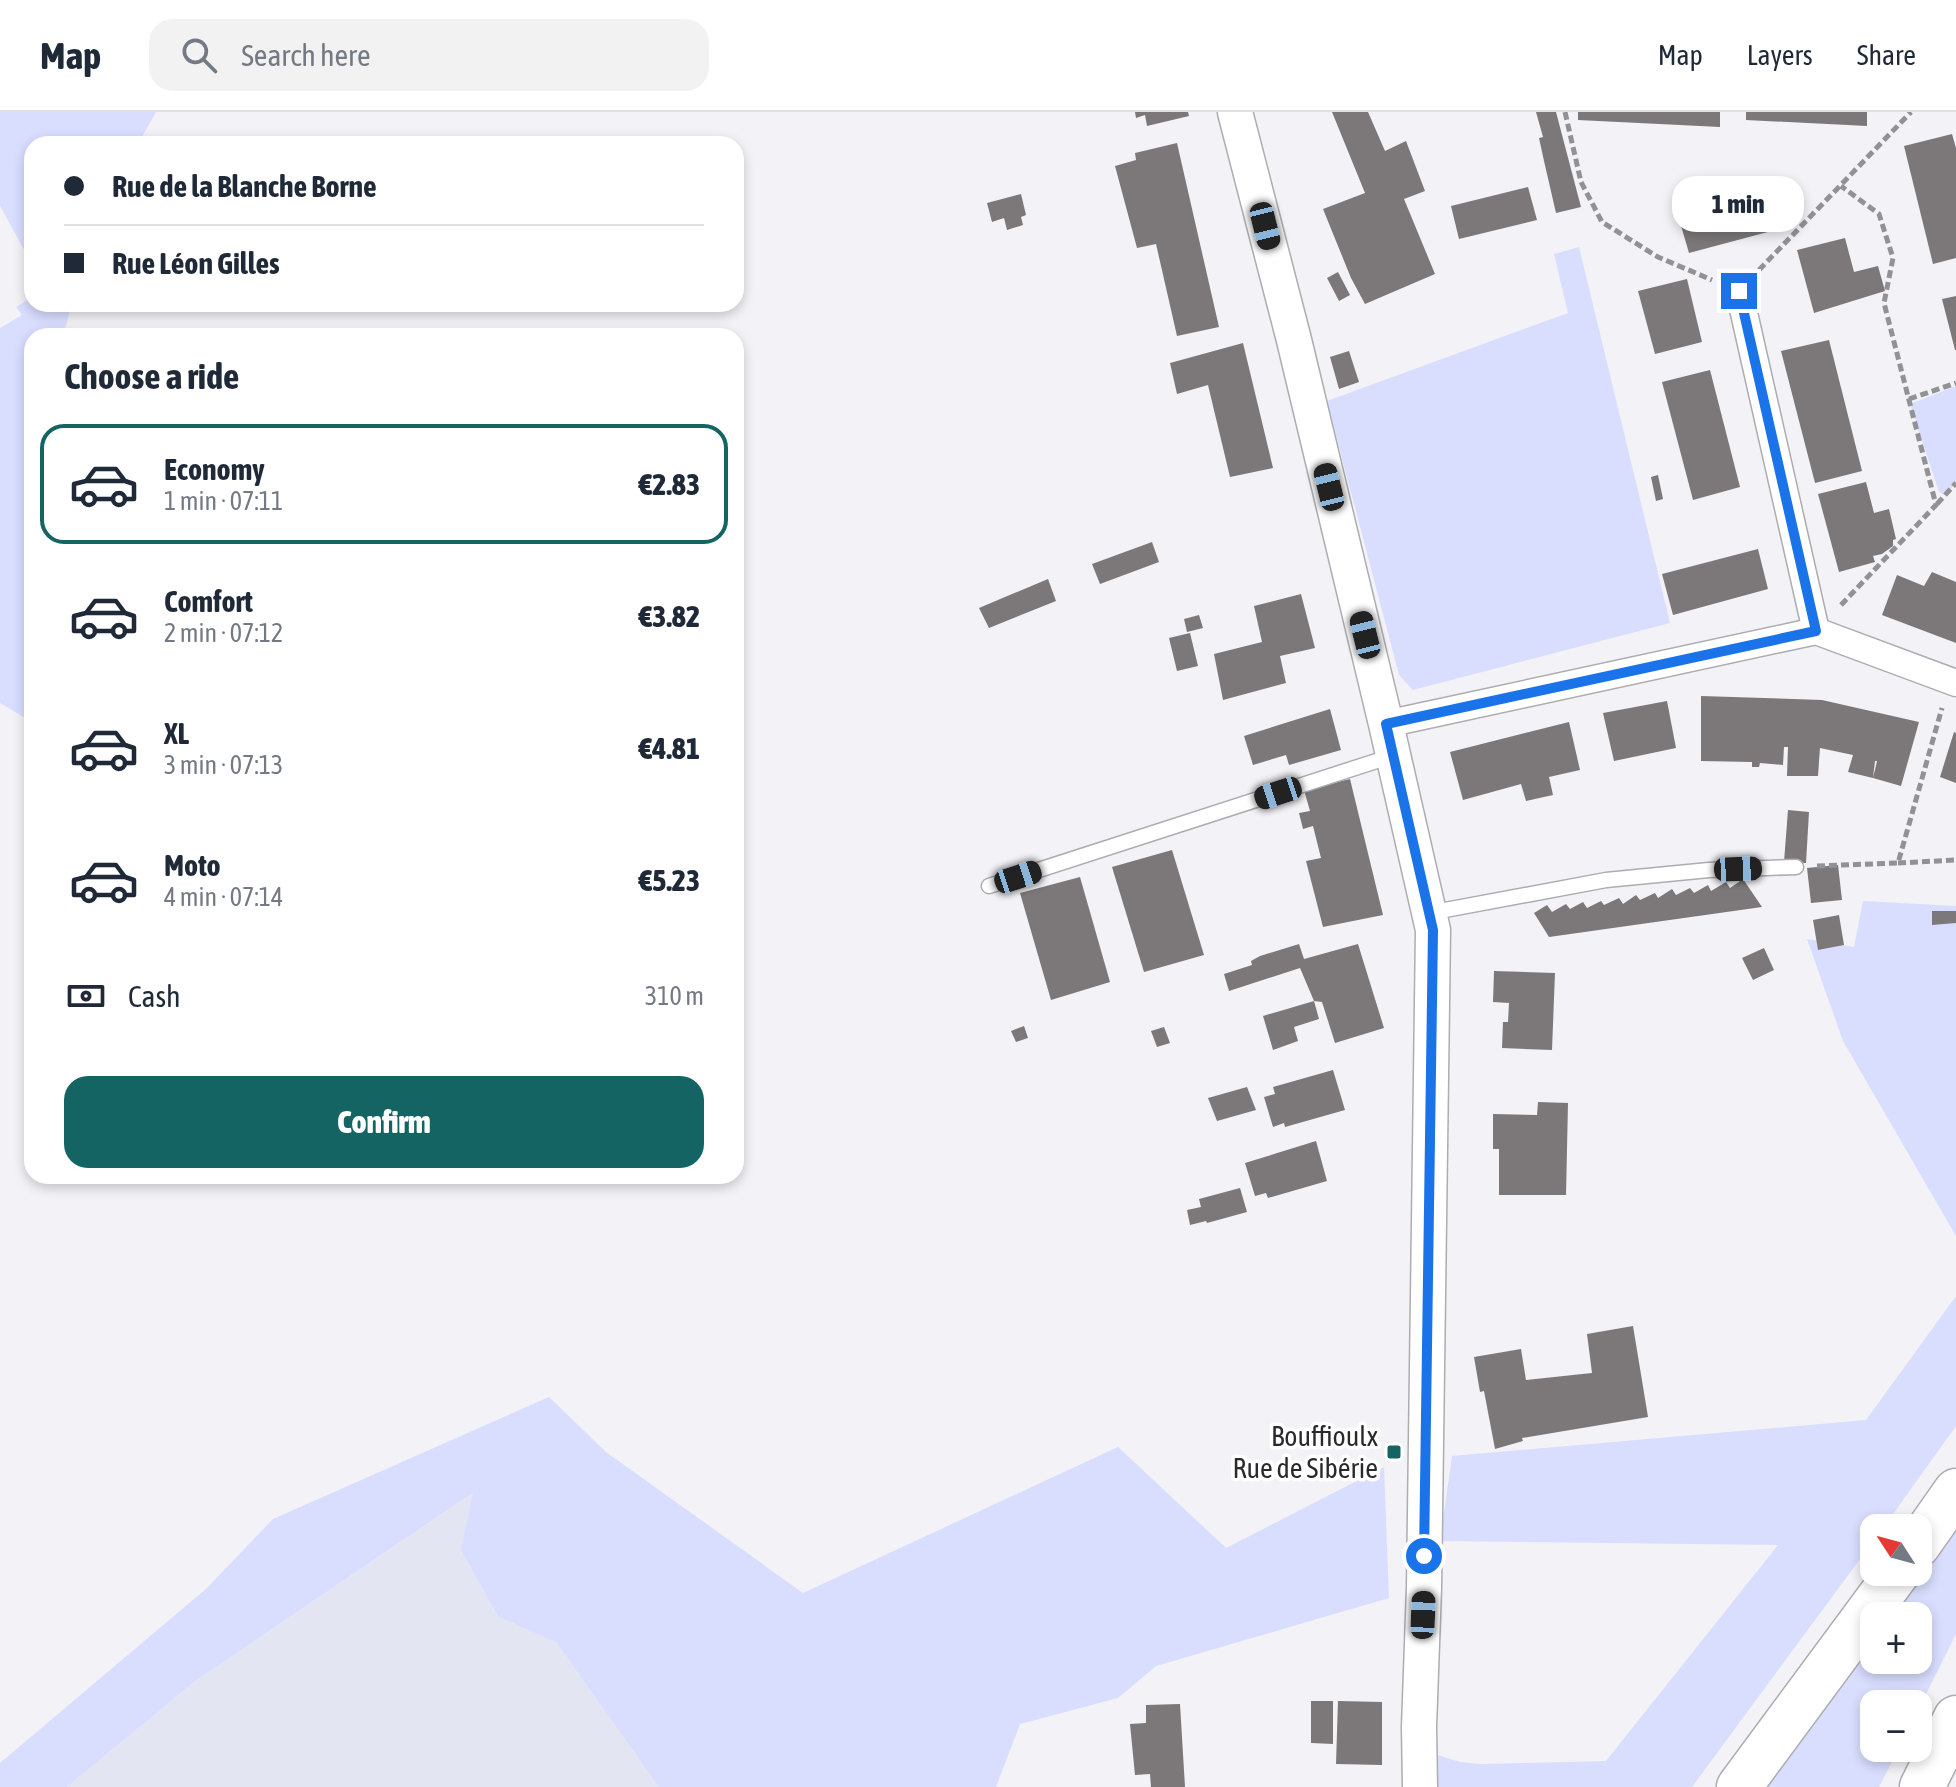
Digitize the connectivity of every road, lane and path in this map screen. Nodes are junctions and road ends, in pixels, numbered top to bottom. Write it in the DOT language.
graph roads {
  1 [pos="1235,112"];
  2 [pos="1565,112"];
  3 [pos="1911,112"];
  4 [pos="1841,186"];
  5 [pos="1739,291"];
  6 [pos="1956,383"];
  7 [pos="1909,399"];
  8 [pos="1956,483"];
  9 [pos="1936,505"];
  10 [pos="1816,631"];
  11 [pos="1953,682"];
  12 [pos="1390,740"];
  13 [pos="1956,860"];
  14 [pos="1898,863"];
  15 [pos="1796,867"];
  16 [pos="989,886"];
  17 [pos="1429,913"];
  18 [pos="1956,1491"];
  19 [pos="1932,1525"];
  20 [pos="1888,1586"];
  21 [pos="1956,1718"];
  22 [pos="1420,1787"];
  23 [pos="1739,1787"];
  24 [pos="1922,1787"];
  1 -- 12 [label="street"];
  2 -- 5 [label="path"];
  3 -- 4 [label="path"];
  4 -- 5 [label="path"];
  4 -- 7 [label="path"];
  5 -- 10 [label="street"];
  6 -- 7 [label="path"];
  7 -- 9 [label="path"];
  8 -- 9 [label="path"];
  9 -- 10 [label="path"];
  10 -- 11 [label="street"];
  10 -- 12 [label="street"];
  11 -- 14 [label="path"];
  12 -- 16 [label="lane"];
  12 -- 17 [label="street"];
  13 -- 14 [label="path"];
  14 -- 15 [label="path"];
  15 -- 17 [label="lane"];
  17 -- 22 [label="street"];
  18 -- 19 [label="highway"];
  20 -- 23 [label="highway"];
  21 -- 24 [label="highway"];
}
